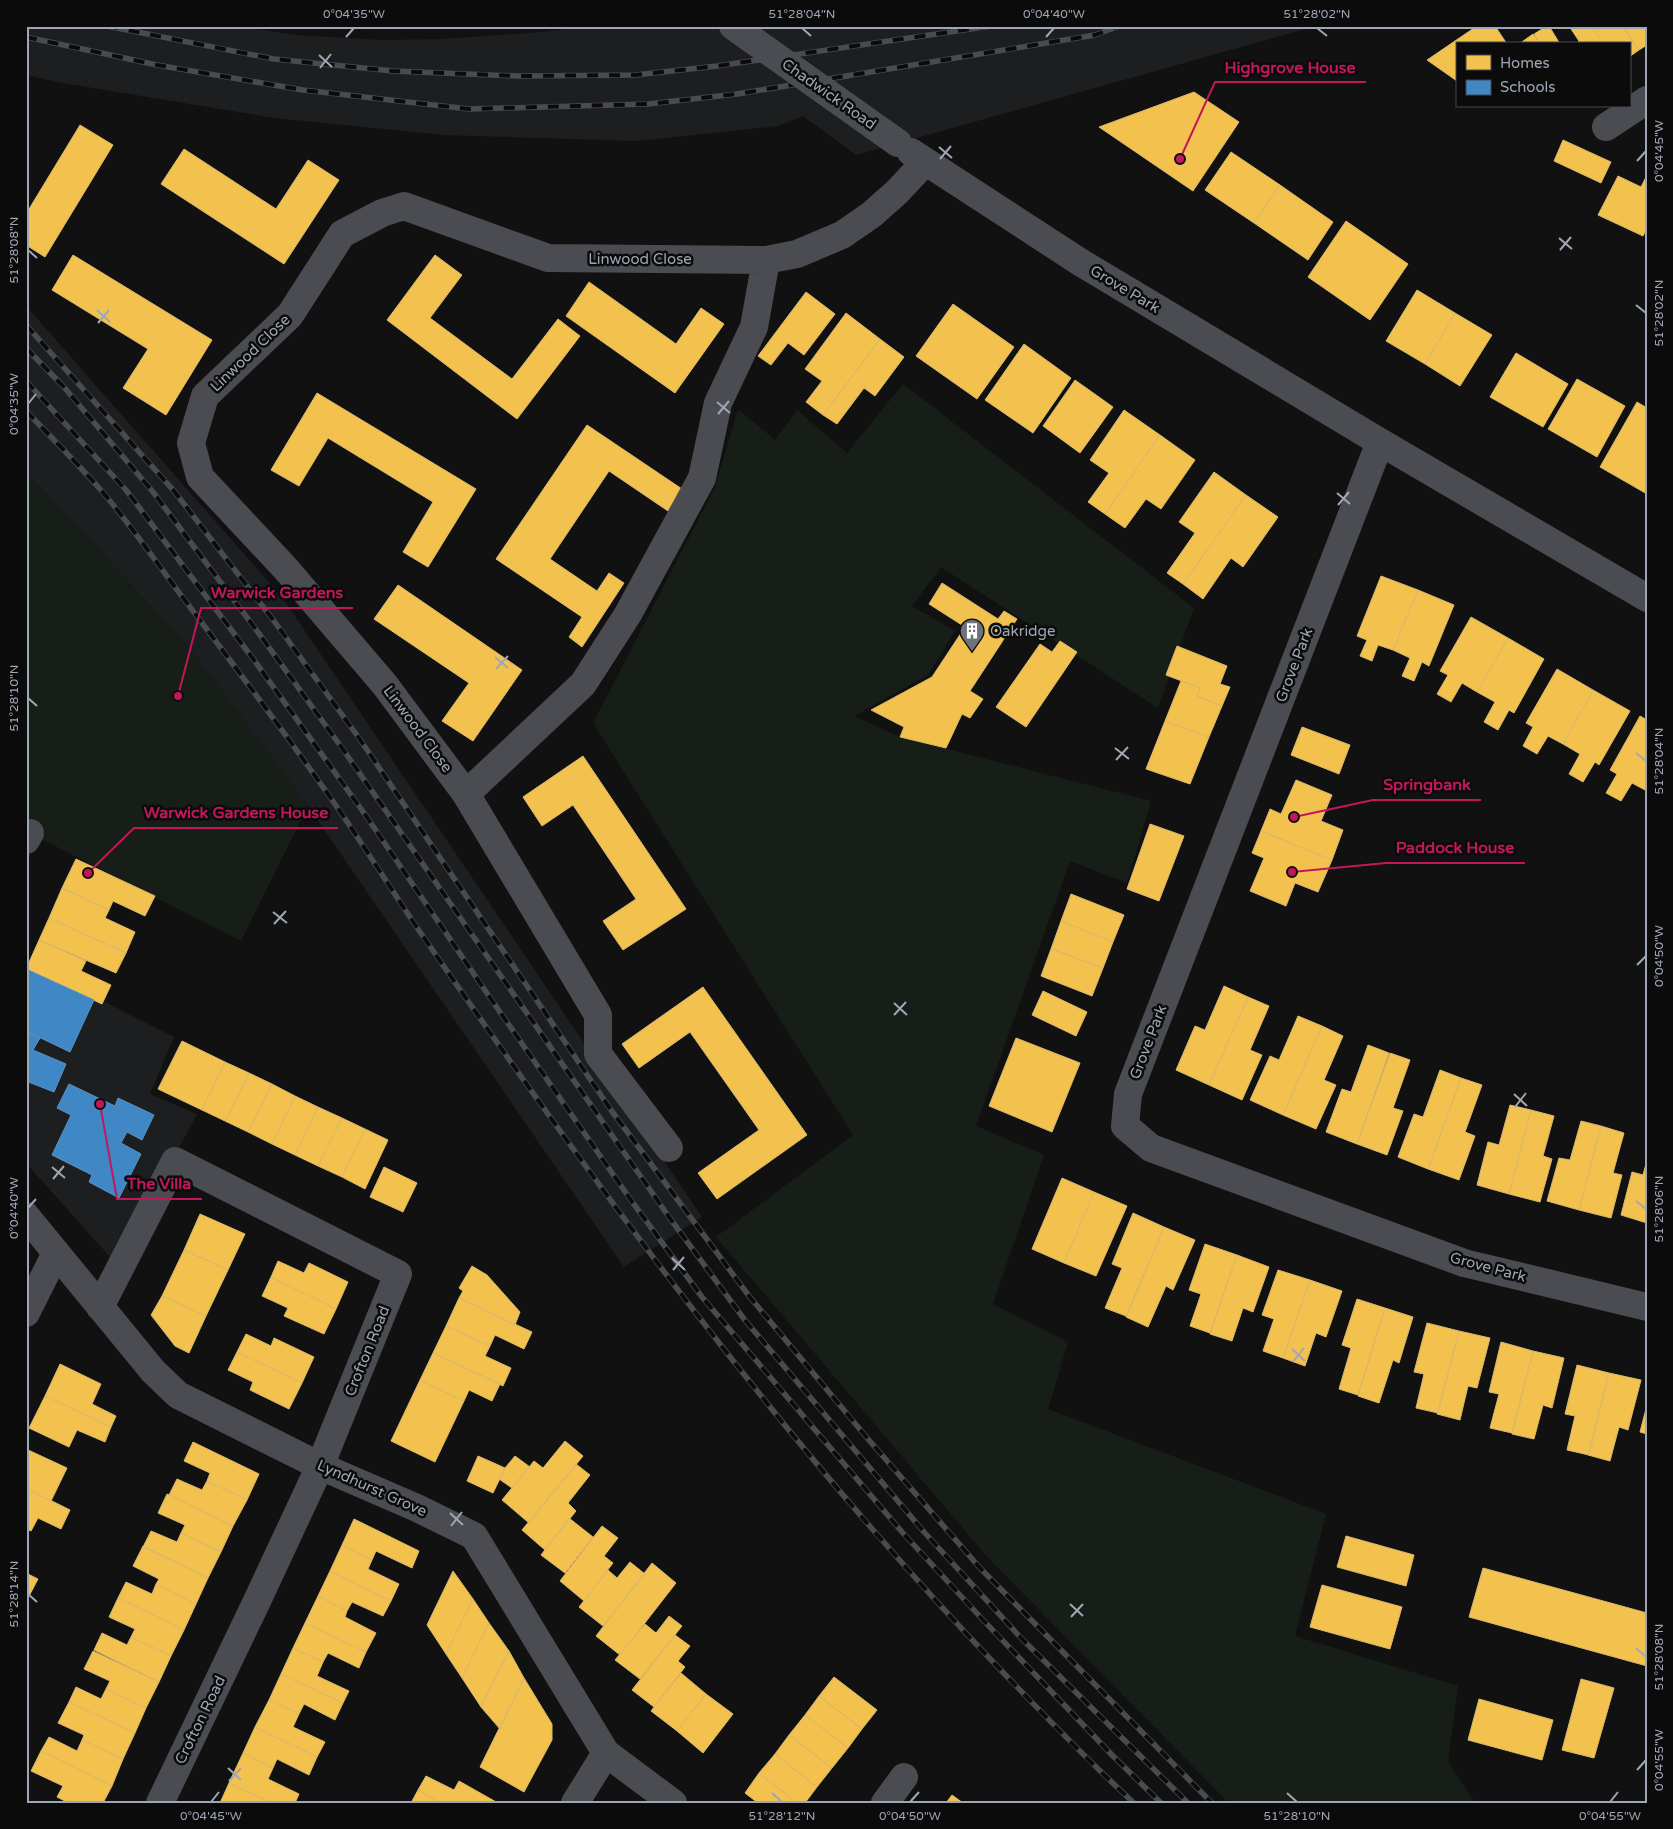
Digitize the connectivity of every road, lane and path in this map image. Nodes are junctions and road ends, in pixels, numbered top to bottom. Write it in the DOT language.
graph roads {
  1 [pos="733,26"];
  2 [pos="1647,100"];
  3 [pos="1606,127"];
  4 [pos="925,162"];
  5 [pos="766,260"];
  6 [pos="1380,442"];
  7 [pos="1647,598"];
  8 [pos="466,794"];
  9 [pos="669,1148"];
  10 [pos="26,1216"];
  11 [pos="56,1253"];
  12 [pos="100,1307"];
  13 [pos="1647,1307"];
  14 [pos="26,1313"];
  15 [pos="320,1466"];
  16 [pos="606,1753"];
  17 [pos="904,1777"];
  18 [pos="160,1803"];
  19 [pos="575,1803"];
  20 [pos="673,1803"];
  21 [pos="885,1803"];
  1 -- 4 [label="street, Chadwick Road, bridge"];
  2 -- 3 [label="street"];
  4 -- 5 [label="street, Linwood Close"];
  4 -- 6 [label="street, Grove Park"];
  5 -- 8 [label="street"];
  5 -- 8 [label="street, Linwood Close"];
  6 -- 7 [label="street, Grove Park"];
  6 -- 13 [label="street, Grove Park"];
  8 -- 9 [label="street, Linwood Close"];
  10 -- 11 [label="street, Lyndhurst Grove"];
  11 -- 12 [label="street, Lyndhurst Grove"];
  11 -- 14 [label="street"];
  12 -- 15 [label="street, Lyndhurst Grove"];
  12 -- 15 [label="street, Crofton Road"];
  15 -- 16 [label="street, Lyndhurst Grove"];
  15 -- 18 [label="street, Crofton Road"];
  16 -- 19 [label="street"];
  16 -- 20 [label="street, Lyndhurst Grove"];
  17 -- 21 [label="street"];
}
